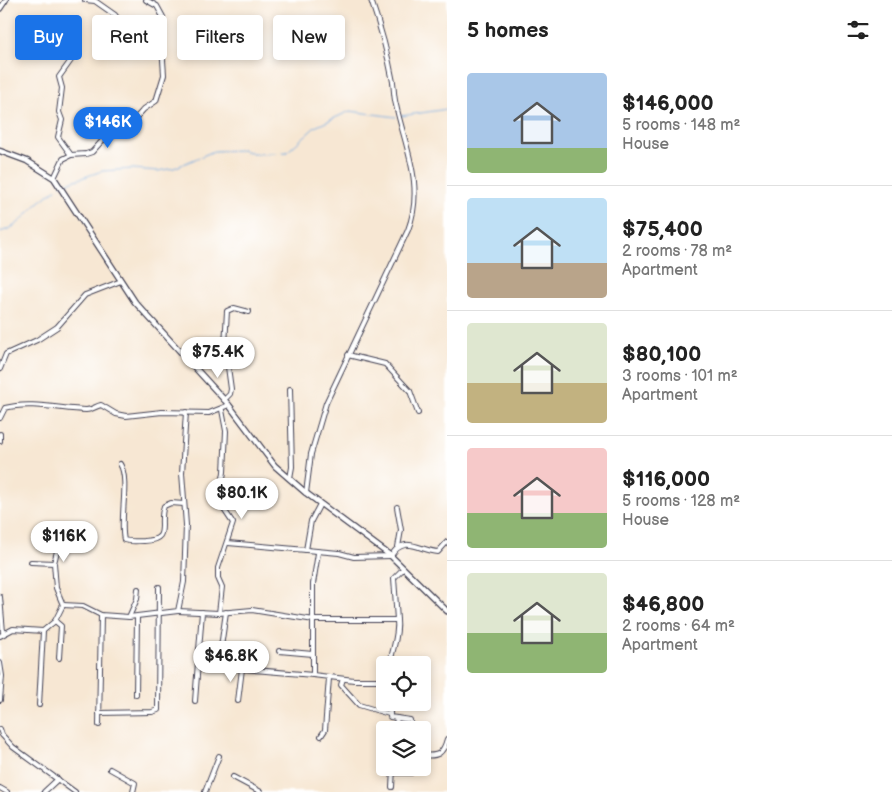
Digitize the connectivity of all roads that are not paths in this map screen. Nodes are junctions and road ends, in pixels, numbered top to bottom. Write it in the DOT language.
graph roads {
  1 [pos="6,0"];
  2 [pos="85,0"];
  3 [pos="146,0"];
  4 [pos="371,0"];
  5 [pos="0,9"];
  6 [pos="115,15"];
  7 [pos="162,15"];
  8 [pos="71,60"];
  9 [pos="163,60"];
  10 [pos="0,151"];
  11 [pos="71,155"];
  12 [pos="54,178"];
  13 [pos="121,280"];
  14 [pos="249,312"];
  15 [pos="348,355"];
  16 [pos="0,369"];
  17 [pos="290,389"];
  18 [pos="224,400"];
  19 [pos="229,405"];
  20 [pos="222,410"];
  21 [pos="186,412"];
  22 [pos="418,412"];
  23 [pos="0,418"];
  24 [pos="0,434"];
  25 [pos="0,441"];
  26 [pos="120,464"];
  27 [pos="290,478"];
  28 [pos="306,493"];
  29 [pos="184,504"];
  30 [pos="320,504"];
  31 [pos="397,507"];
  32 [pos="447,542"];
  33 [pos="228,543"];
  34 [pos="58,547"];
  35 [pos="398,547"];
  36 [pos="306,550"];
  37 [pos="318,553"];
  38 [pos="391,556"];
  39 [pos="31,562"];
  40 [pos="54,563"];
  41 [pos="403,568"];
  42 [pos="159,587"];
  43 [pos="138,588"];
  44 [pos="0,597"];
  45 [pos="62,605"];
  46 [pos="178,611"];
  47 [pos="447,611"];
  48 [pos="202,612"];
  49 [pos="226,612"];
  50 [pos="161,613"];
  51 [pos="219,613"];
  52 [pos="101,615"];
  53 [pos="129,617"];
  54 [pos="137,617"];
  55 [pos="314,620"];
  56 [pos="397,620"];
  57 [pos="54,621"];
  58 [pos="44,631"];
  59 [pos="1,634"];
  60 [pos="222,647"];
  61 [pos="279,651"];
  62 [pos="313,654"];
  63 [pos="391,656"];
  64 [pos="59,658"];
  65 [pos="0,663"];
  66 [pos="232,668"];
  67 [pos="242,669"];
  68 [pos="313,675"];
  69 [pos="329,678"];
  70 [pos="343,678"];
  71 [pos="376,680"];
  72 [pos="136,695"];
  73 [pos="0,700"];
  74 [pos="238,700"];
  75 [pos="195,701"];
  76 [pos="39,705"];
  77 [pos="390,711"];
  78 [pos="99,713"];
  79 [pos="388,714"];
  80 [pos="397,718"];
  81 [pos="396,721"];
  82 [pos="410,721"];
  83 [pos="99,725"];
  84 [pos="0,729"];
  85 [pos="1,735"];
  86 [pos="321,736"];
  87 [pos="447,739"];
  88 [pos="219,756"];
  89 [pos="431,757"];
  90 [pos="110,769"];
  91 [pos="393,776"];
  92 [pos="233,777"];
  93 [pos="58,780"];
  94 [pos="249,786"];
  95 [pos="392,787"];
  96 [pos="0,788"];
  97 [pos="7,792"];
  98 [pos="44,792"];
  99 [pos="76,792"];
  100 [pos="133,792"];
  101 [pos="205,792"];
  102 [pos="246,792"];
  103 [pos="261,792"];
  1 -- 5 [label="street"];
  2 -- 6 [label="street"];
  3 -- 7 [label="street"];
  4 -- 15 [label="street"];
  8 -- 11 [label="street"];
  9 -- 11 [label="street"];
  10 -- 12 [label="street"];
  11 -- 12 [label="street"];
  12 -- 13 [label="street"];
  13 -- 16 [label="street"];
  13 -- 18 [label="street"];
  14 -- 18 [label="street"];
  15 -- 22 [label="street"];
  15 -- 28 [label="street"];
  17 -- 27 [label="street"];
  18 -- 19 [label="street"];
  19 -- 20 [label="street"];
  19 -- 27 [label="street"];
  20 -- 21 [label="street"];
  20 -- 33 [label="street"];
  21 -- 23 [label="street"];
  21 -- 29 [label="street"];
  24 -- 25 [label="street"];
  26 -- 29 [label="street"];
  27 -- 28 [label="street"];
  28 -- 30 [label="street"];
  29 -- 46 [label="street"];
  30 -- 36 [label="street"];
  30 -- 38 [label="street"];
  31 -- 35 [label="street"];
  32 -- 35 [label="street"];
  33 -- 36 [label="street"];
  33 -- 51 [label="street"];
  34 -- 40 [label="street"];
  35 -- 38 [label="street"];
  36 -- 37 [label="street"];
  37 -- 38 [label="street"];
  37 -- 55 [label="street"];
  38 -- 41 [label="street"];
  39 -- 40 [label="street"];
  40 -- 45 [label="street"];
  41 -- 47 [label="street"];
  41 -- 56 [label="street"];
  42 -- 50 [label="street"];
  43 -- 53 [label="street"];
  44 -- 59 [label="street"];
  45 -- 52 [label="street"];
  45 -- 57 [label="street"];
  46 -- 48 [label="street"];
  46 -- 50 [label="street"];
  48 -- 51 [label="street"];
  48 -- 75 [label="street"];
  49 -- 51 [label="street"];
  49 -- 55 [label="street"];
  49 -- 60 [label="street"];
  50 -- 54 [label="street"];
  50 -- 78 [label="street"];
  52 -- 53 [label="street"];
  52 -- 78 [label="street"];
  53 -- 54 [label="street"];
  54 -- 72 [label="street"];
  55 -- 56 [label="street"];
  55 -- 62 [label="street"];
  56 -- 63 [label="street"];
  57 -- 58 [label="street"];
  57 -- 64 [label="street"];
  58 -- 59 [label="street"];
  58 -- 76 [label="street"];
  61 -- 62 [label="street"];
  62 -- 68 [label="street"];
  65 -- 73 [label="street"];
  66 -- 67 [label="street"];
  67 -- 68 [label="street"];
  67 -- 74 [label="street"];
  68 -- 69 [label="street"];
  69 -- 70 [label="street"];
  69 -- 86 [label="street"];
  70 -- 71 [label="street"];
  70 -- 79 [label="street"];
  77 -- 79 [label="street"];
  78 -- 83 [label="street"];
  79 -- 80 [label="street"];
  80 -- 81 [label="street"];
  80 -- 82 [label="street"];
  84 -- 85 [label="street"];
  85 -- 93 [label="street"];
  87 -- 89 [label="street"];
  88 -- 101 [label="street"];
  90 -- 100 [label="street"];
  91 -- 95 [label="street"];
  92 -- 94 [label="street"];
  93 -- 98 [label="street"];
  93 -- 99 [label="street"];
  94 -- 102 [label="street"];
  94 -- 103 [label="street"];
  96 -- 97 [label="street"];
}
